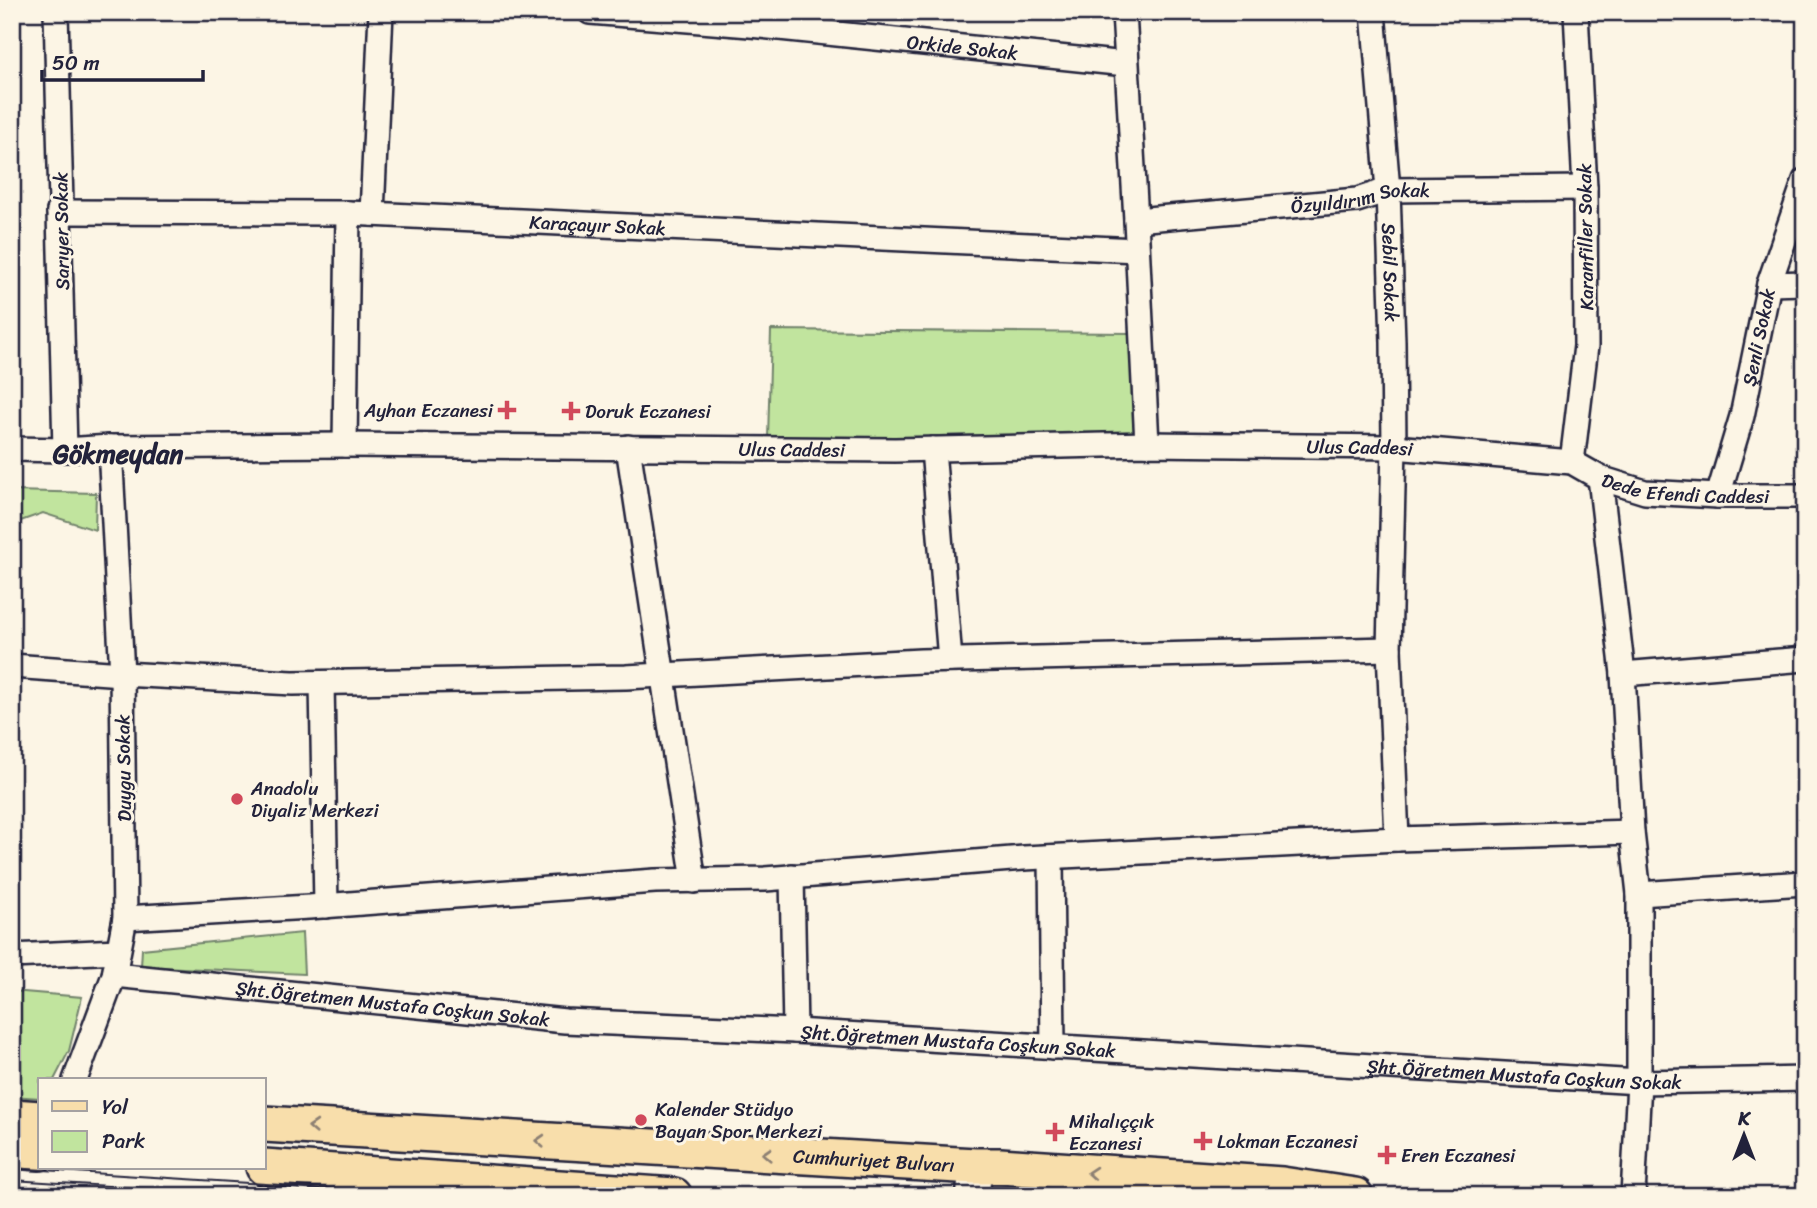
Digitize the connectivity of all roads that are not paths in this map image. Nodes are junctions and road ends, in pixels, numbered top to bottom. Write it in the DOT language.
graph roads {
  1 [pos="56,12"];
  2 [pos="381,12"];
  3 [pos="590,12"];
  4 [pos="1124,12"];
  5 [pos="1373,12"];
  6 [pos="1576,12"];
  7 [pos="1126,64"];
  8 [pos="1805,180"];
  9 [pos="1585,188"];
  10 [pos="1388,190"];
  11 [pos="60,212"];
  12 [pos="348,213"];
  13 [pos="372,214"];
  14 [pos="1136,220"];
  15 [pos="1137,250"];
  16 [pos="1805,282"];
  17 [pos="1769,284"];
  18 [pos="1147,444"];
  19 [pos="345,445"];
  20 [pos="110,447"];
  21 [pos="628,447"];
  22 [pos="1394,447"];
  23 [pos="12,449"];
  24 [pos="933,449"];
  25 [pos="65,450"];
  26 [pos="1572,461"];
  27 [pos="1600,478"];
  28 [pos="1718,496"];
  29 [pos="1805,496"];
  30 [pos="1390,649"];
  31 [pos="1805,659"];
  32 [pos="950,660"];
  33 [pos="12,666"];
  34 [pos="122,674"];
  35 [pos="1623,674"];
  36 [pos="662,676"];
  37 [pos="322,683"];
  38 [pos="1632,832"];
  39 [pos="1397,839"];
  40 [pos="1051,857"];
  41 [pos="792,876"];
  42 [pos="694,881"];
  43 [pos="1805,883"];
  44 [pos="1639,894"];
  45 [pos="326,906"];
  46 [pos="125,918"];
  47 [pos="118,951"];
  48 [pos="12,956"];
  49 [pos="114,975"];
  50 [pos="795,1031"];
  51 [pos="1053,1047"];
  52 [pos="76,1078"];
  53 [pos="1805,1079"];
  54 [pos="1639,1083"];
  55 [pos="12,1117"];
  56 [pos="38,1119"];
  57 [pos="266,1124"];
  58 [pos="12,1150"];
  59 [pos="38,1152"];
  60 [pos="266,1167"];
  61 [pos="974,1181"];
  62 [pos="674,1196"];
  63 [pos="1355,1196"];
  64 [pos="1633,1196"];
  1 -- 11 [label="street, Sarıyer Sokak"];
  2 -- 13 [label="street"];
  3 -- 7 [label="street, Orkide Sokak"];
  4 -- 7 [label="street"];
  5 -- 10 [label="street, Sebil Sokak"];
  6 -- 9 [label="street, Karanfiller Sokak"];
  7 -- 14 [label="street"];
  8 -- 17 [label="street, Şenli Sokak"];
  9 -- 10 [label="street, Özyıldırım Sokak"];
  9 -- 26 [label="street, Karanfiller Sokak"];
  10 -- 14 [label="street, Özyıldırım Sokak"];
  10 -- 22 [label="street, Sebil Sokak"];
  11 -- 12 [label="street, Karaçayır Sokak"];
  11 -- 25 [label="street, Sarıyer Sokak"];
  12 -- 13 [label="street, Karaçayır Sokak"];
  12 -- 19 [label="street"];
  13 -- 15 [label="street, Karaçayır Sokak"];
  14 -- 15 [label="street"];
  15 -- 18 [label="street"];
  16 -- 17 [label="street"];
  17 -- 28 [label="street, Şenli Sokak"];
  18 -- 22 [label="street, Ulus Caddesi"];
  18 -- 24 [label="street, Ulus Caddesi"];
  19 -- 20 [label="street, Ulus Caddesi"];
  19 -- 21 [label="street, Ulus Caddesi"];
  20 -- 25 [label="street, Ulus Caddesi"];
  20 -- 34 [label="street, Duygu Sokak"];
  21 -- 24 [label="street, Ulus Caddesi"];
  21 -- 36 [label="street"];
  22 -- 26 [label="street, Ulus Caddesi"];
  22 -- 30 [label="street, Sebil Sokak"];
  23 -- 25 [label="street, Ulus Caddesi"];
  24 -- 32 [label="street"];
  26 -- 27 [label="street, Dede Efendi Caddesi"];
  27 -- 28 [label="street, Dede Efendi Caddesi"];
  27 -- 35 [label="street"];
  28 -- 29 [label="street, Dede Efendi Caddesi"];
  30 -- 32 [label="street"];
  30 -- 39 [label="street, Sebil Sokak"];
  31 -- 35 [label="street"];
  32 -- 36 [label="street"];
  33 -- 34 [label="street"];
  34 -- 37 [label="street"];
  34 -- 46 [label="street, Duygu Sokak"];
  35 -- 38 [label="street"];
  36 -- 37 [label="street"];
  36 -- 42 [label="street"];
  37 -- 45 [label="street"];
  38 -- 39 [label="street"];
  38 -- 44 [label="street"];
  39 -- 40 [label="street"];
  40 -- 41 [label="street"];
  40 -- 51 [label="street"];
  41 -- 42 [label="street"];
  41 -- 50 [label="street"];
  42 -- 45 [label="street"];
  43 -- 44 [label="street"];
  44 -- 54 [label="street"];
  45 -- 46 [label="street"];
  46 -- 47 [label="street, Duygu Sokak"];
  47 -- 48 [label="street"];
  47 -- 49 [label="street, Duygu Sokak"];
  49 -- 50 [label="street, Şht.Öğretmen Mustafa Coşkun Sokak"];
  49 -- 52 [label="street, Duygu Sokak"];
  50 -- 51 [label="street, Şht.Öğretmen Mustafa Coşkun Sokak"];
  51 -- 54 [label="street, Şht.Öğretmen Mustafa Coşkun Sokak"];
  53 -- 54 [label="street, Şht.Öğretmen Mustafa Coşkun Sokak"];
  54 -- 64 [label="street"];
  55 -- 56 [label="main road"];
  61 -- 57 [label="main road, Cumhuriyet Bulvarı, one-way"];
  58 -- 59 [label="main road"];
  60 -- 62 [label="main road"];
  63 -- 61 [label="main road, Cumhuriyet Bulvarı, one-way"];
}
